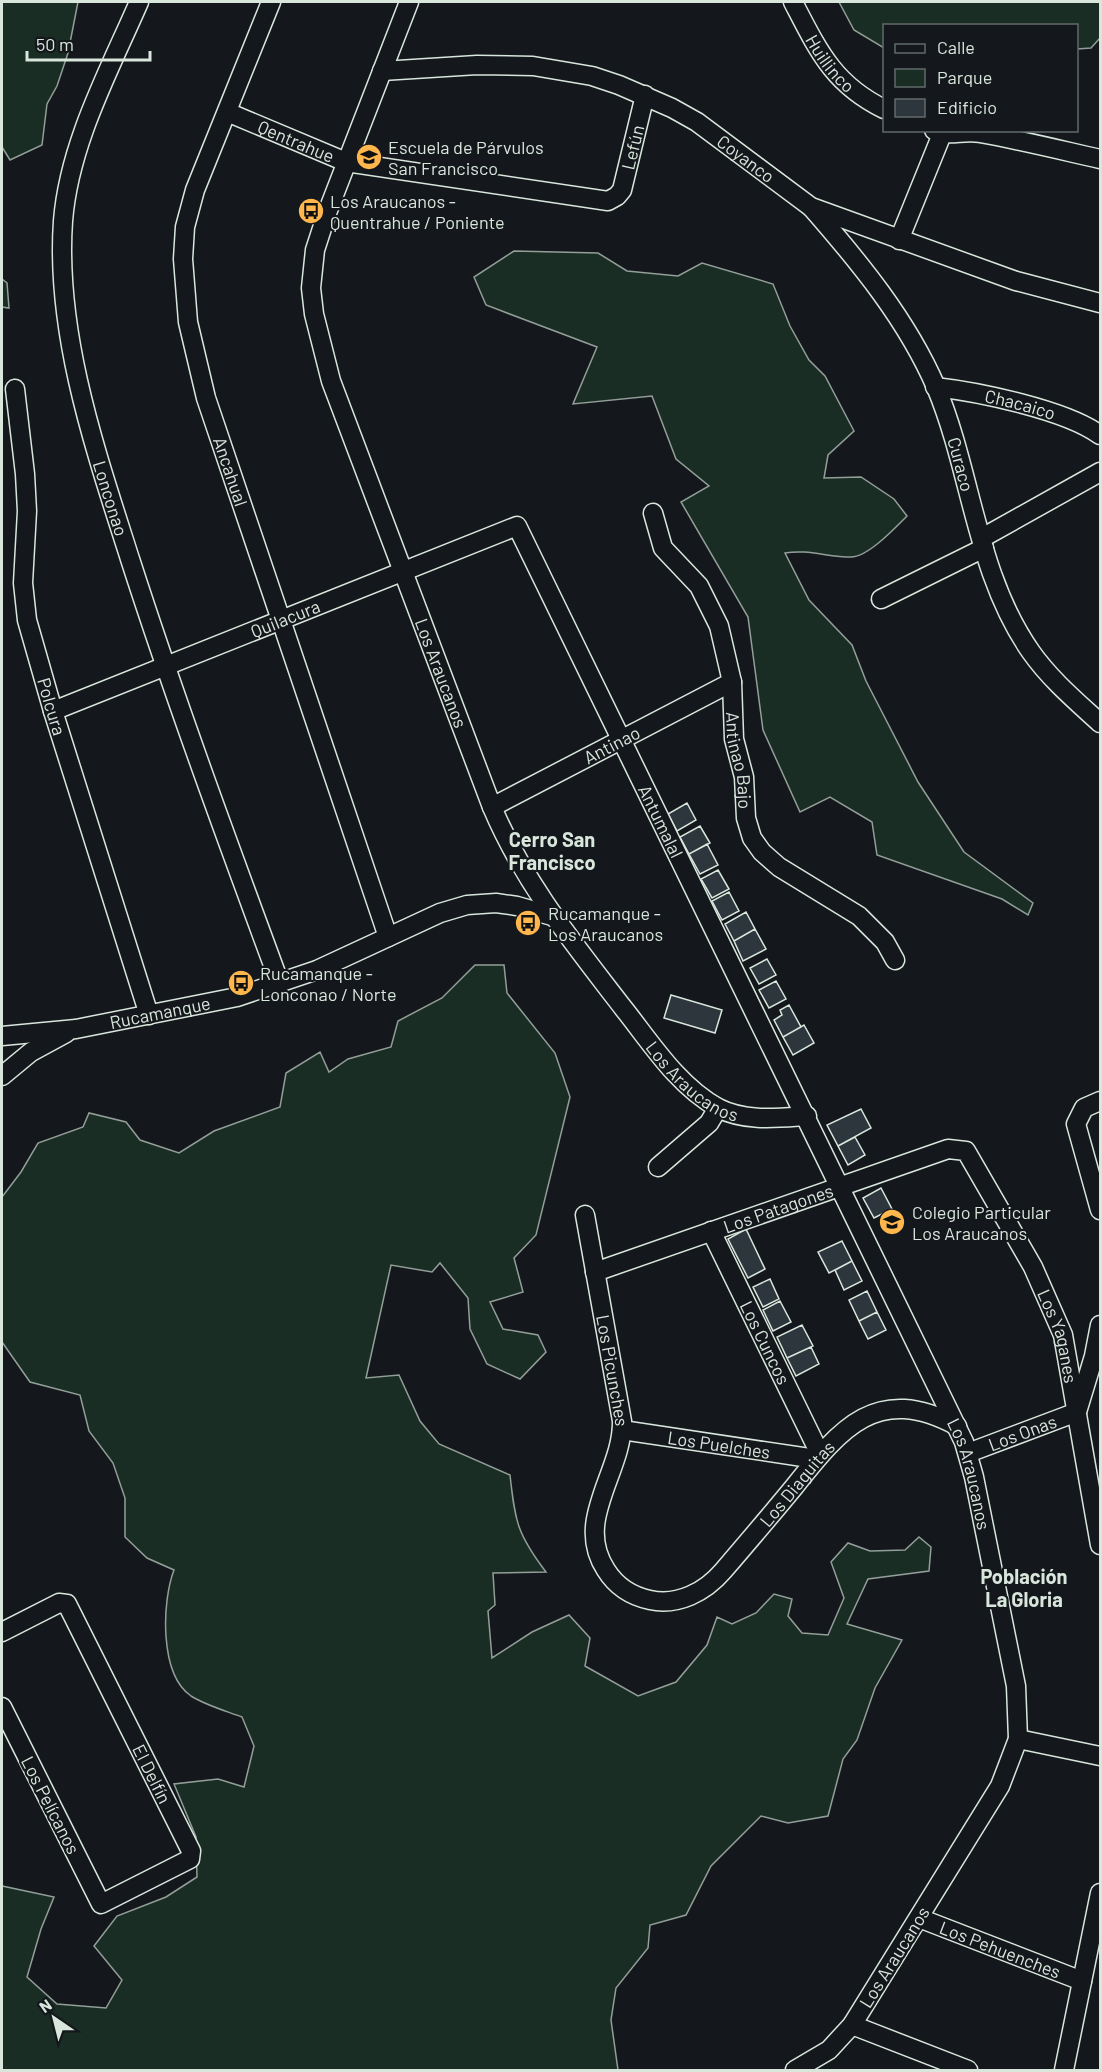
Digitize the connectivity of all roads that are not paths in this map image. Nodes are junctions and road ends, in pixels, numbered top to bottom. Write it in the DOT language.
graph roads {
  1 [pos="139,2"];
  2 [pos="271,2"];
  3 [pos="409,2"];
  4 [pos="793,2"];
  5 [pos="382,71"];
  6 [pos="645,95"];
  7 [pos="883,108"];
  8 [pos="227,112"];
  9 [pos="938,132"];
  10 [pos="970,132"];
  11 [pos="1101,159"];
  12 [pos="346,162"];
  13 [pos="617,196"];
  14 [pos="811,207"];
  15 [pos="899,240"];
  16 [pos="1101,303"];
  17 [pos="935,387"];
  18 [pos="15,389"];
  19 [pos="1101,435"];
  20 [pos="1101,472"];
  21 [pos="653,513"];
  22 [pos="517,526"];
  23 [pos="983,543"];
  24 [pos="402,570"];
  25 [pos="881,598"];
  26 [pos="281,620"];
  27 [pos="165,667"];
  28 [pos="732,682"];
  29 [pos="53,711"];
  30 [pos="1101,723"];
  31 [pos="622,739"];
  32 [pos="492,807"];
  33 [pos="552,916"];
  34 [pos="388,937"];
  35 [pos="896,960"];
  36 [pos="280,984"];
  37 [pos="149,1015"];
  38 [pos="76,1029"];
  39 [pos="2,1036"];
  40 [pos="2,1076"];
  41 [pos="1101,1101"];
  42 [pos="718,1108"];
  43 [pos="807,1116"];
  44 [pos="962,1149"];
  45 [pos="658,1167"];
  46 [pos="841,1185"];
  47 [pos="1101,1210"];
  48 [pos="585,1215"];
  49 [pos="711,1231"];
  50 [pos="595,1272"];
  51 [pos="1101,1325"];
  52 [pos="1077,1412"];
  53 [pos="957,1426"];
  54 [pos="622,1430"];
  55 [pos="968,1453"];
  56 [pos="818,1456"];
  57 [pos="1101,1545"];
  58 [pos="654,1601"];
  59 [pos="2,1632"];
  60 [pos="2,1707"];
  61 [pos="1018,1739"];
  62 [pos="1101,1756"];
  63 [pos="1101,1893"];
  64 [pos="101,1904"];
  65 [pos="919,1918"];
  66 [pos="1082,1981"];
  67 [pos="852,2025"];
  68 [pos="795,2070"];
  69 [pos="968,2070"];
  70 [pos="1064,2070"];
  1 -- 27 [label="street, Lonconao"];
  2 -- 8 [label="street, Ancahual"];
  3 -- 5 [label="street, Los Araucanos"];
  4 -- 7 [label="street, Huillinco"];
  5 -- 6 [label="street, Coyanco"];
  5 -- 12 [label="street, Los Araucanos"];
  6 -- 13 [label="street, Lefún"];
  6 -- 14 [label="street, Coyanco"];
  8 -- 12 [label="street, Qentrahue"];
  8 -- 26 [label="street, Ancahual"];
  9 -- 15 [label="street"];
  10 -- 11 [label="street"];
  12 -- 13 [label="street, Qentrahue"];
  12 -- 24 [label="street, Los Araucanos"];
  14 -- 15 [label="street, Coyanco"];
  14 -- 17 [label="street, Curaco"];
  15 -- 16 [label="street, Coyanco"];
  17 -- 19 [label="street, Chacaico"];
  17 -- 23 [label="street, Curaco"];
  18 -- 29 [label="street, Polcura"];
  20 -- 23 [label="street"];
  21 -- 28 [label="street, Antinao Bajo"];
  22 -- 24 [label="street, Quilacura"];
  22 -- 31 [label="street, Antumalal"];
  23 -- 25 [label="street"];
  23 -- 30 [label="street, Curaco"];
  24 -- 26 [label="street, Quilacura"];
  24 -- 32 [label="street, Los Araucanos"];
  26 -- 27 [label="street, Quilacura"];
  26 -- 34 [label="street, Ancahual"];
  27 -- 29 [label="street, Quilacura"];
  27 -- 36 [label="street, Lonconao"];
  28 -- 31 [label="street, Antinao"];
  28 -- 35 [label="street, Antinao Bajo"];
  29 -- 37 [label="street, Polcura"];
  31 -- 32 [label="street, Antinao"];
  31 -- 43 [label="street, Antumalal"];
  32 -- 33 [label="street, Los Araucanos"];
  33 -- 34 [label="street, Rucamanque"];
  33 -- 42 [label="street, Los Araucanos"];
  34 -- 36 [label="street, Rucamanque"];
  36 -- 37 [label="street, Rucamanque"];
  37 -- 38 [label="street, Rucamanque"];
  38 -- 39 [label="street, Rucamanque"];
  38 -- 40 [label="street"];
  41 -- 47 [label="street"];
  42 -- 43 [label="street, Los Araucanos"];
  42 -- 45 [label="street"];
  43 -- 46 [label="street, Los Araucanos"];
  44 -- 46 [label="street, Los Patagones"];
  44 -- 52 [label="street, Los Yaganes"];
  46 -- 49 [label="street, Los Patagones"];
  46 -- 53 [label="street, Los Araucanos"];
  48 -- 50 [label="street, Los Picunches"];
  49 -- 50 [label="street, Los Patagones"];
  49 -- 56 [label="street, Los Cuncos"];
  50 -- 54 [label="street, Los Picunches"];
  51 -- 52 [label="street"];
  52 -- 55 [label="street, Los Onas"];
  52 -- 57 [label="street, Los Yaganes"];
  53 -- 55 [label="street, Los Araucanos"];
  53 -- 56 [label="street, Los Diaguitas"];
  54 -- 56 [label="street, Los Puelches"];
  54 -- 58 [label="street, Los Picunches"];
  55 -- 61 [label="street, Los Araucanos"];
  56 -- 58 [label="street, Los Diaguitas"];
  59 -- 64 [label="street, El Delfín"];
  60 -- 64 [label="street, Los Pelícanos"];
  61 -- 62 [label="street"];
  61 -- 65 [label="street, Los Araucanos"];
  63 -- 66 [label="street"];
  65 -- 66 [label="street, Los Pehuenches"];
  65 -- 67 [label="street, Los Araucanos"];
  66 -- 70 [label="street"];
  67 -- 68 [label="street, Los Araucanos"];
  67 -- 69 [label="street"];
}
